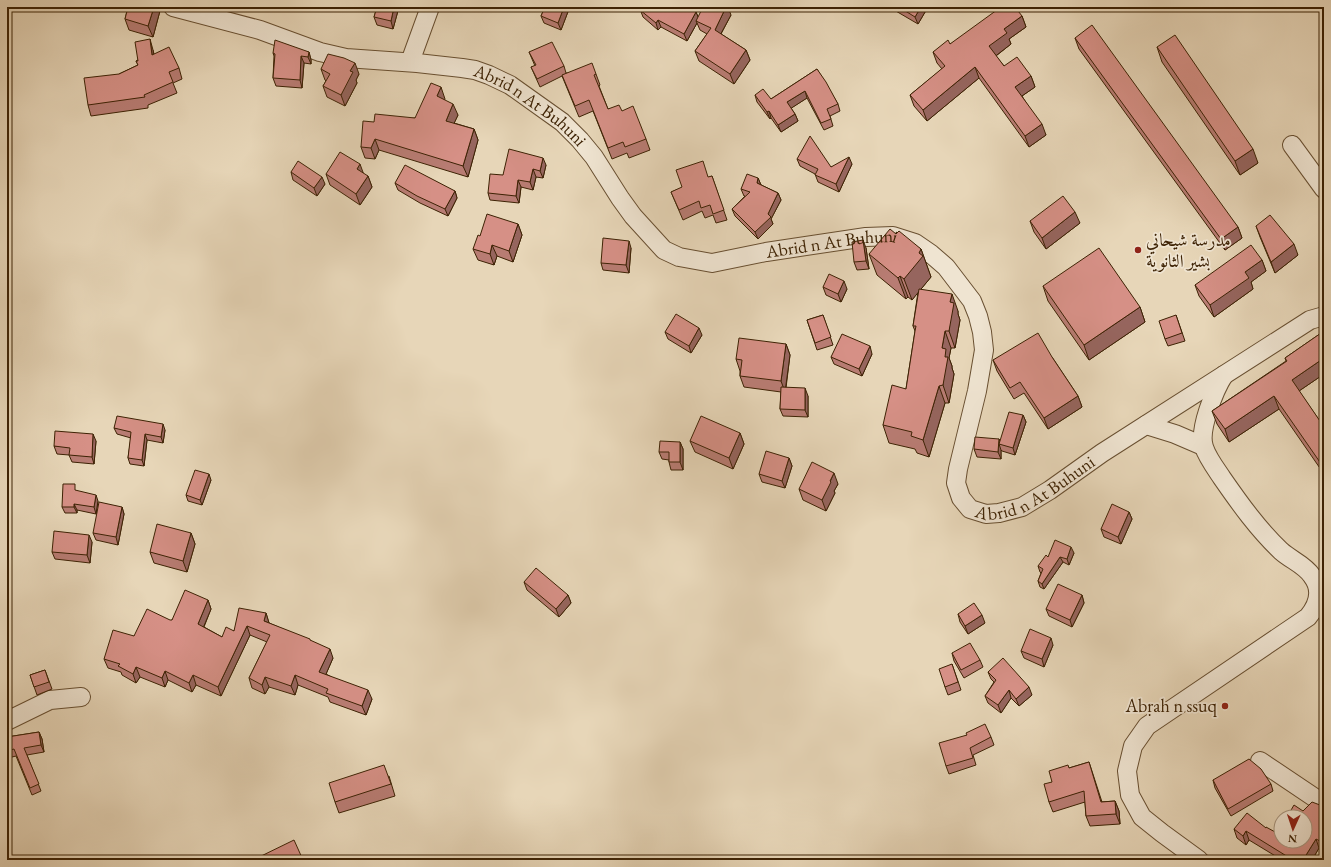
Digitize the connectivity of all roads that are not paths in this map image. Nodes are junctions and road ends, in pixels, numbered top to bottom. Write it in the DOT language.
graph roads {
  1 [pos="173,7"];
  2 [pos="430,7"];
  3 [pos="410,62"];
  4 [pos="1292,145"];
  5 [pos="1324,189"];
  6 [pos="1324,316"];
  7 [pos="1225,374"];
  8 [pos="1146,425"];
  9 [pos="1203,446"];
  10 [pos="81,697"];
  11 [pos="7,720"];
  12 [pos="1260,761"];
  13 [pos="1324,804"];
  14 [pos="1199,860"];
  1 -- 3 [label="street, Abrid n At Buhuni"];
  2 -- 3 [label="street"];
  3 -- 8 [label="street, Abrid n At Buhuni"];
  4 -- 5 [label="street"];
  6 -- 7 [label="street, Abrid n At Buhuni"];
  7 -- 8 [label="street, Abrid n At Buhuni"];
  7 -- 9 [label="street"];
  8 -- 9 [label="street"];
  9 -- 14 [label="street"];
  10 -- 11 [label="street"];
  12 -- 13 [label="street"];
}
